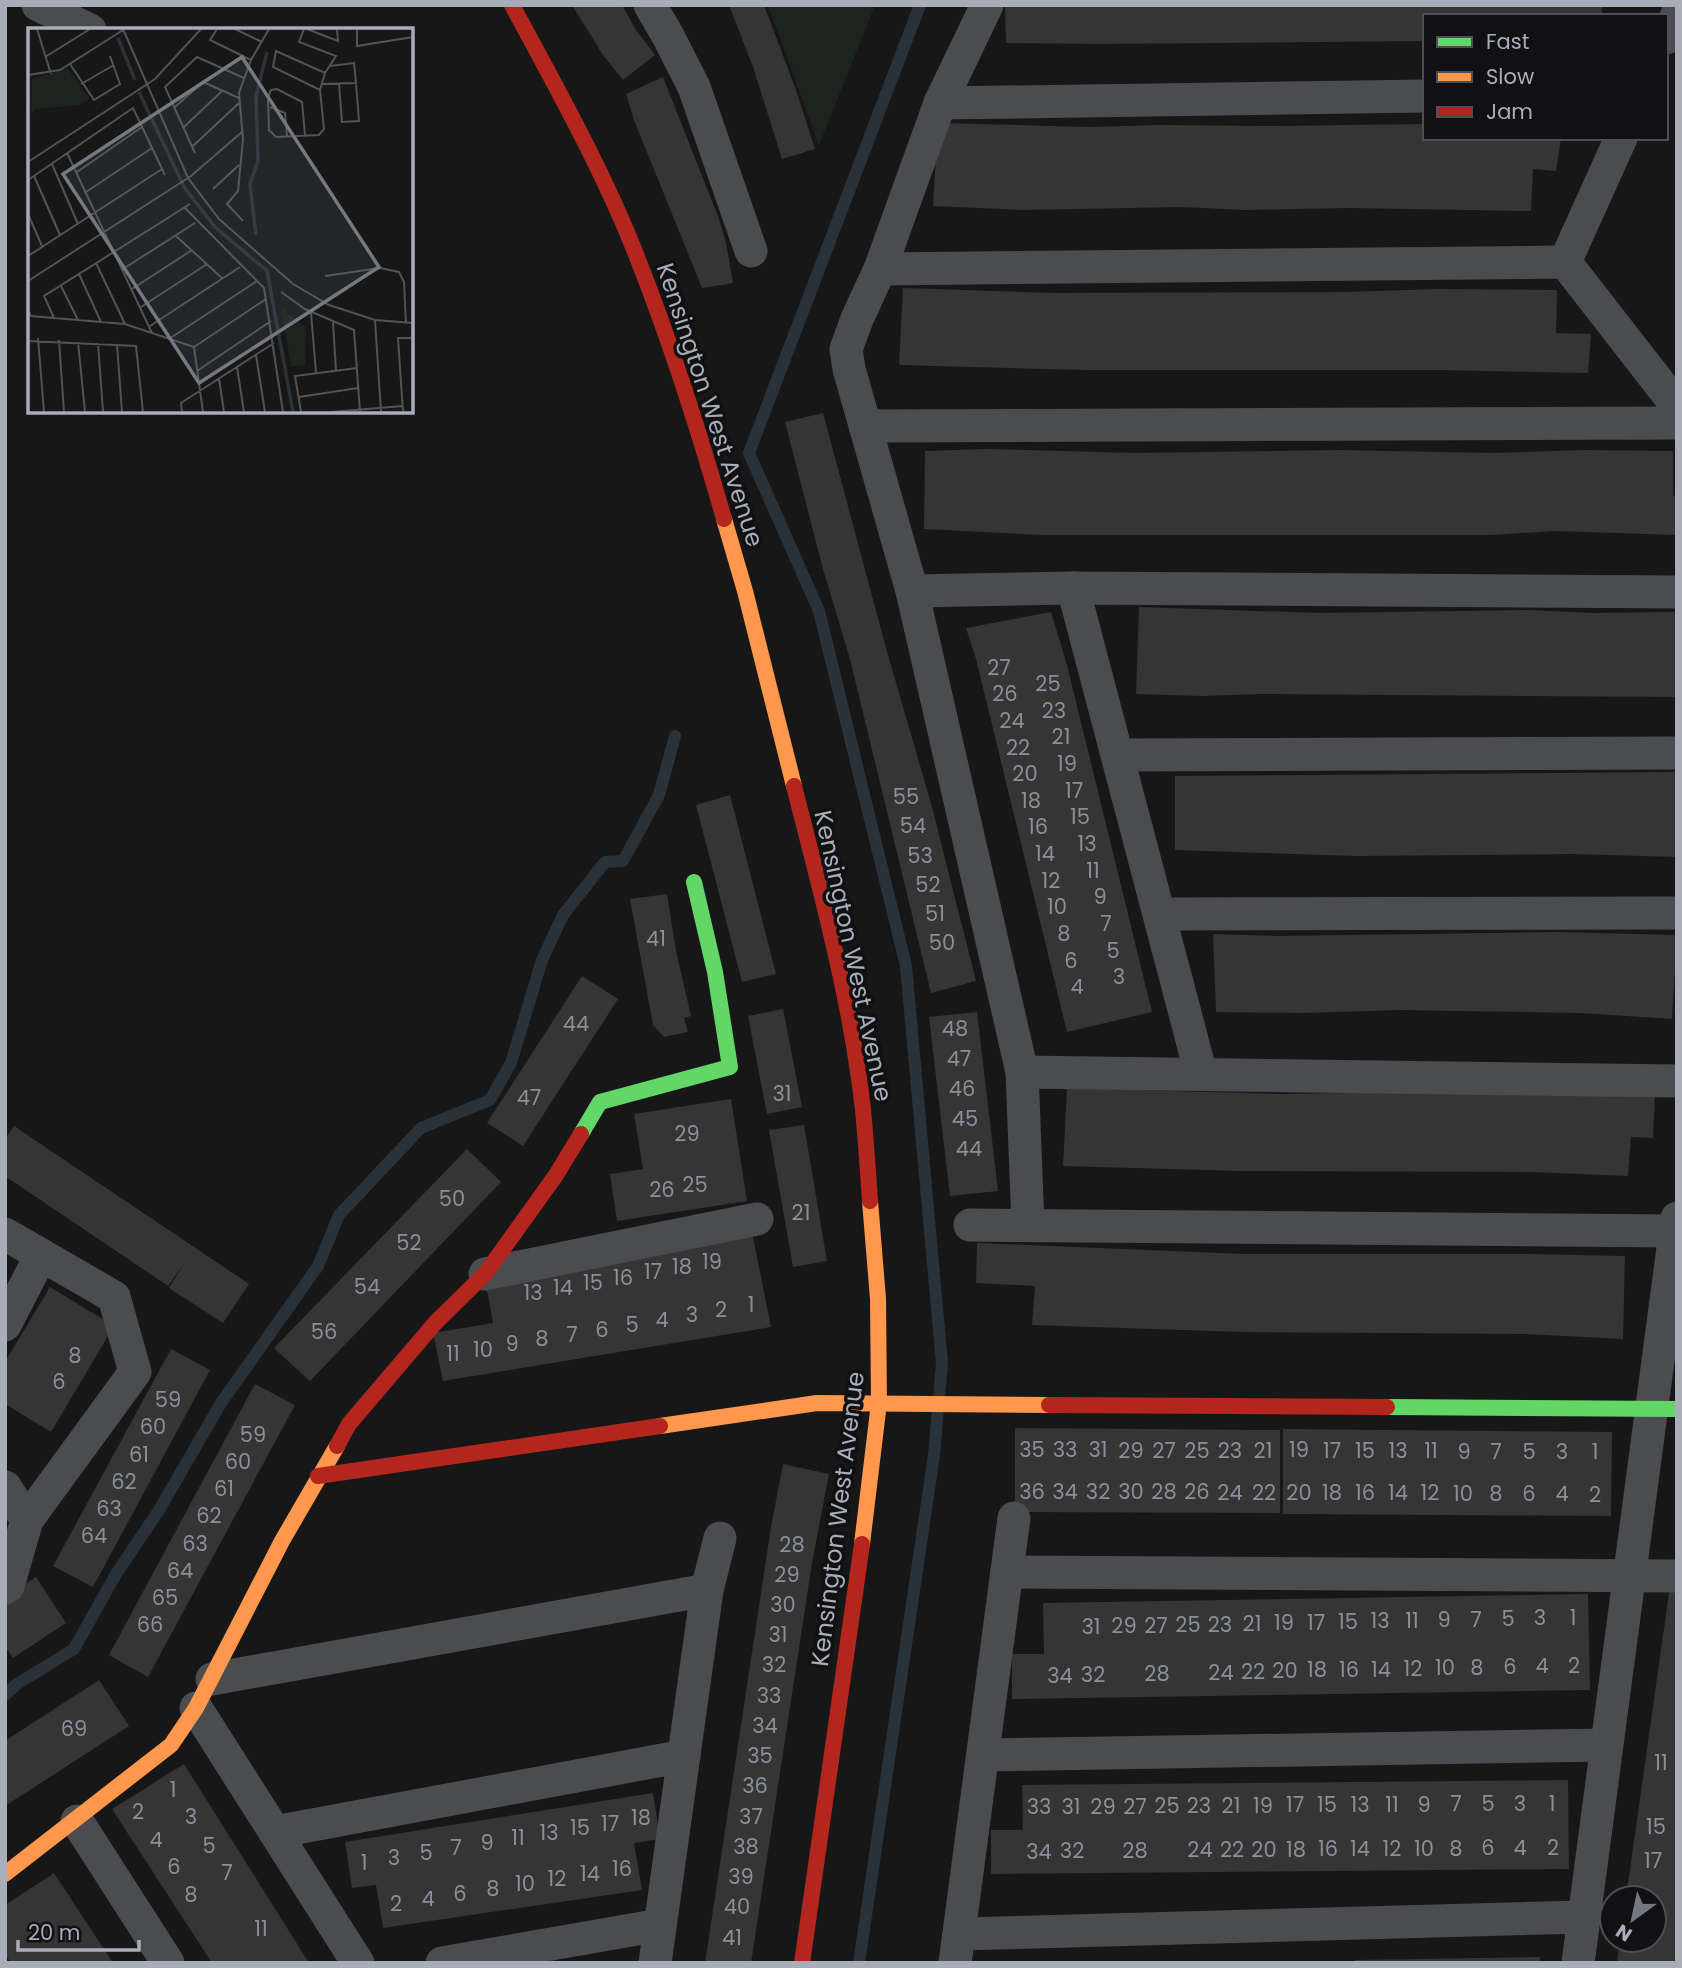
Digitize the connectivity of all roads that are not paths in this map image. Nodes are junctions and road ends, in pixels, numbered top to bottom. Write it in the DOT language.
graph roads {
  1 [pos="38,5"];
  2 [pos="512,5"];
  3 [pos="650,5"];
  4 [pos="987,5"];
  5 [pos="1677,15"];
  6 [pos="86,28"];
  7 [pos="1668,34"];
  8 [pos="1423,96"];
  9 [pos="940,103"];
  10 [pos="1620,140"];
  11 [pos="751,251"];
  12 [pos="1564,262"];
  13 [pos="880,269"];
  14 [pos="1677,406"];
  15 [pos="1677,423"];
  16 [pos="865,426"];
  17 [pos="1073,588"];
  18 [pos="912,591"];
  19 [pos="1677,592"];
  20 [pos="1677,753"];
  21 [pos="1118,755"];
  22 [pos="694,882"];
  23 [pos="1677,913"];
  24 [pos="1160,914"];
  25 [pos="1022,1072"];
  26 [pos="1201,1074"];
  27 [pos="1677,1081"];
  28 [pos="757,1220"];
  29 [pos="970,1224"];
  30 [pos="1028,1225"];
  31 [pos="1676,1227"];
  32 [pos="5,1234"];
  33 [pos="41,1255"];
  34 [pos="485,1274"];
  35 [pos="5,1325"];
  36 [pos="879,1403"];
  37 [pos="1664,1409"];
  38 [pos="318,1476"];
  39 [pos="5,1487"];
  40 [pos="1014,1518"];
  41 [pos="27,1520"];
  42 [pos="720,1538"];
  43 [pos="1007,1572"];
  44 [pos="1677,1576"];
  45 [pos="1629,1577"];
  46 [pos="5,1588"];
  47 [pos="708,1590"];
  48 [pos="212,1679"];
  49 [pos="196,1708"];
  50 [pos="1606,1745"];
  51 [pos="983,1755"];
  52 [pos="684,1756"];
  53 [pos="77,1821"];
  54 [pos="275,1832"];
  55 [pos="5,1874"];
  56 [pos="1583,1917"];
  57 [pos="660,1925"];
  58 [pos="957,1949"];
  59 [pos="168,1963"];
  60 [pos="358,1963"];
  61 [pos="442,1963"];
  62 [pos="655,1963"];
  63 [pos="802,1963"];
  64 [pos="1578,1963"];
  1 -- 6 [label="street"];
  2 -- 36 [label="street, Kensington West Avenue"];
  3 -- 11 [label="street"];
  4 -- 9 [label="street"];
  5 -- 7 [label="street"];
  8 -- 9 [label="street"];
  9 -- 13 [label="street"];
  10 -- 12 [label="street"];
  12 -- 13 [label="street"];
  12 -- 14 [label="street"];
  13 -- 16 [label="street"];
  15 -- 16 [label="street"];
  16 -- 18 [label="street"];
  17 -- 18 [label="street"];
  17 -- 19 [label="street"];
  17 -- 21 [label="street"];
  18 -- 25 [label="street"];
  20 -- 21 [label="street"];
  21 -- 24 [label="street"];
  22 -- 34 [label="street"];
  23 -- 24 [label="street"];
  24 -- 26 [label="street"];
  25 -- 26 [label="street"];
  25 -- 30 [label="street"];
  26 -- 27 [label="street"];
  28 -- 34 [label="street"];
  29 -- 30 [label="street"];
  30 -- 31 [label="street"];
  31 -- 37 [label="street"];
  32 -- 33 [label="street"];
  33 -- 35 [label="street"];
  33 -- 41 [label="street"];
  34 -- 38 [label="street"];
  36 -- 37 [label="street"];
  36 -- 38 [label="street"];
  36 -- 63 [label="street, Kensington West Avenue"];
  37 -- 45 [label="street"];
  38 -- 48 [label="street"];
  39 -- 41 [label="street"];
  40 -- 43 [label="street"];
  41 -- 46 [label="street"];
  42 -- 47 [label="street"];
  43 -- 45 [label="street"];
  43 -- 51 [label="street"];
  44 -- 45 [label="street"];
  45 -- 50 [label="street"];
  47 -- 48 [label="street"];
  47 -- 52 [label="street"];
  48 -- 49 [label="street"];
  49 -- 53 [label="street"];
  49 -- 54 [label="street"];
  50 -- 51 [label="street"];
  50 -- 56 [label="street"];
  51 -- 58 [label="street"];
  52 -- 54 [label="street"];
  52 -- 57 [label="street"];
  53 -- 55 [label="street"];
  53 -- 59 [label="street"];
  54 -- 60 [label="street"];
  56 -- 58 [label="street"];
  56 -- 64 [label="street"];
  57 -- 61 [label="street"];
  57 -- 62 [label="street"];
}
